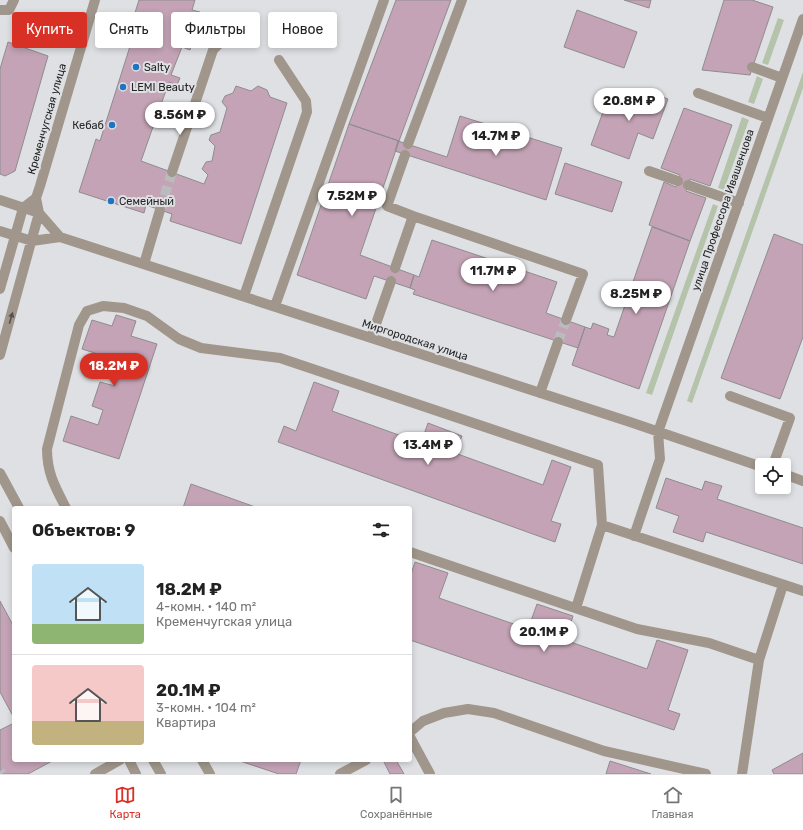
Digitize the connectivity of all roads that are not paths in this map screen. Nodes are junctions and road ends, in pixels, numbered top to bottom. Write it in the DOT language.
graph roads {
  1 [pos="14,0"];
  2 [pos="95,0"];
  3 [pos="384,0"];
  4 [pos="462,0"];
  5 [pos="0,10"];
  6 [pos="803,19"];
  7 [pos="215,48"];
  8 [pos="279,60"];
  9 [pos="752,67"];
  10 [pos="782,78"];
  11 [pos="698,94"];
  12 [pos="768,118"];
  13 [pos="408,144"];
  14 [pos="404,155"];
  15 [pos="649,171"];
  16 [pos="172,172"];
  17 [pos="678,181"];
  18 [pos="688,185"];
  19 [pos="36,198"];
  20 [pos="0,200"];
  21 [pos="739,202"];
  22 [pos="23,208"];
  23 [pos="160,210"];
  24 [pos="39,213"];
  25 [pos="413,216"];
  26 [pos="0,231"];
  27 [pos="15,236"];
  28 [pos="60,237"];
  29 [pos="32,241"];
  30 [pos="144,264"];
  31 [pos="395,268"];
  32 [pos="391,281"];
  33 [pos="0,289"];
  34 [pos="244,296"];
  35 [pos="274,306"];
  36 [pos="566,320"];
  37 [pos="372,338"];
  38 [pos="558,342"];
  39 [pos="0,355"];
  40 [pos="540,393"];
  41 [pos="730,396"];
  42 [pos="658,432"];
  43 [pos="776,458"];
  44 [pos="755,465"];
  45 [pos="0,473"];
  46 [pos="791,477"];
  47 [pos="803,481"];
  48 [pos="17,506"];
  49 [pos="65,506"];
  50 [pos="0,521"];
  51 [pos="602,525"];
  52 [pos="634,536"];
  53 [pos="4,537"];
  54 [pos="12,546"];
  55 [pos="412,553"];
  56 [pos="783,585"];
  57 [pos="803,591"];
  58 [pos="576,608"];
  59 [pos="759,660"];
  60 [pos="412,730"];
  61 [pos="412,741"];
  62 [pos="116,762"];
  63 [pos="130,762"];
  64 [pos="154,762"];
  65 [pos="203,762"];
  66 [pos="362,762"];
  67 [pos="95,774"];
  68 [pos="136,774"];
  69 [pos="161,774"];
  70 [pos="210,774"];
  71 [pos="340,774"];
  72 [pos="430,774"];
  73 [pos="706,774"];
  74 [pos="742,774"];
  1 -- 5 [label="street"];
  2 -- 19 [label="street, Кременчугская улица"];
  3 -- 35 [label="street"];
  4 -- 13 [label="street"];
  6 -- 10 [label="street, улица Профессора Ивашенцова"];
  7 -- 16 [label="street"];
  8 -- 34 [label="street"];
  9 -- 10 [label="street"];
  10 -- 12 [label="street, улица Профессора Ивашенцова"];
  11 -- 12 [label="street"];
  12 -- 21 [label="street, улица Профессора Ивашенцова"];
  14 -- 25 [label="street"];
  15 -- 17 [label="street"];
  18 -- 21 [label="street"];
  19 -- 22 [label="street"];
  19 -- 24 [label="street, Кременчугская улица"];
  20 -- 22 [label="street"];
  21 -- 42 [label="street, улица Профессора Ивашенцова"];
  22 -- 24 [label="street"];
  22 -- 27 [label="street"];
  23 -- 30 [label="street"];
  24 -- 28 [label="street"];
  24 -- 29 [label="street, Кременчугская улица"];
  25 -- 31 [label="street"];
  25 -- 36 [label="street"];
  26 -- 27 [label="street, Миргородская улица"];
  27 -- 29 [label="street, Миргородская улица"];
  27 -- 33 [label="street"];
  28 -- 29 [label="street, Миргородская улица"];
  28 -- 30 [label="street, Миргородская улица"];
  39 -- 29 [label="street, Кременчугская улица, one-way"];
  30 -- 34 [label="street, Миргородская улица"];
  32 -- 37 [label="street"];
  34 -- 35 [label="street, Миргородская улица"];
  35 -- 37 [label="street, Миргородская улица"];
  37 -- 40 [label="street, Миргородская улица"];
  38 -- 40 [label="street"];
  40 -- 42 [label="street, Миргородская улица"];
  41 -- 43 [label="street"];
  42 -- 44 [label="street, Миргородская улица"];
  42 -- 52 [label="street"];
  45 -- 48 [label="street"];
  46 -- 47 [label="street"];
  49 -- 51 [label="street"];
  50 -- 53 [label="street"];
  51 -- 52 [label="street"];
  51 -- 58 [label="street"];
  52 -- 56 [label="street"];
  53 -- 54 [label="street"];
  55 -- 58 [label="street"];
  56 -- 57 [label="street"];
  56 -- 59 [label="street"];
  58 -- 59 [label="street"];
  59 -- 74 [label="street"];
  60 -- 73 [label="street"];
  61 -- 72 [label="street"];
  62 -- 67 [label="street"];
  63 -- 68 [label="street"];
  64 -- 69 [label="street"];
  65 -- 70 [label="street"];
  66 -- 71 [label="street"];
}
